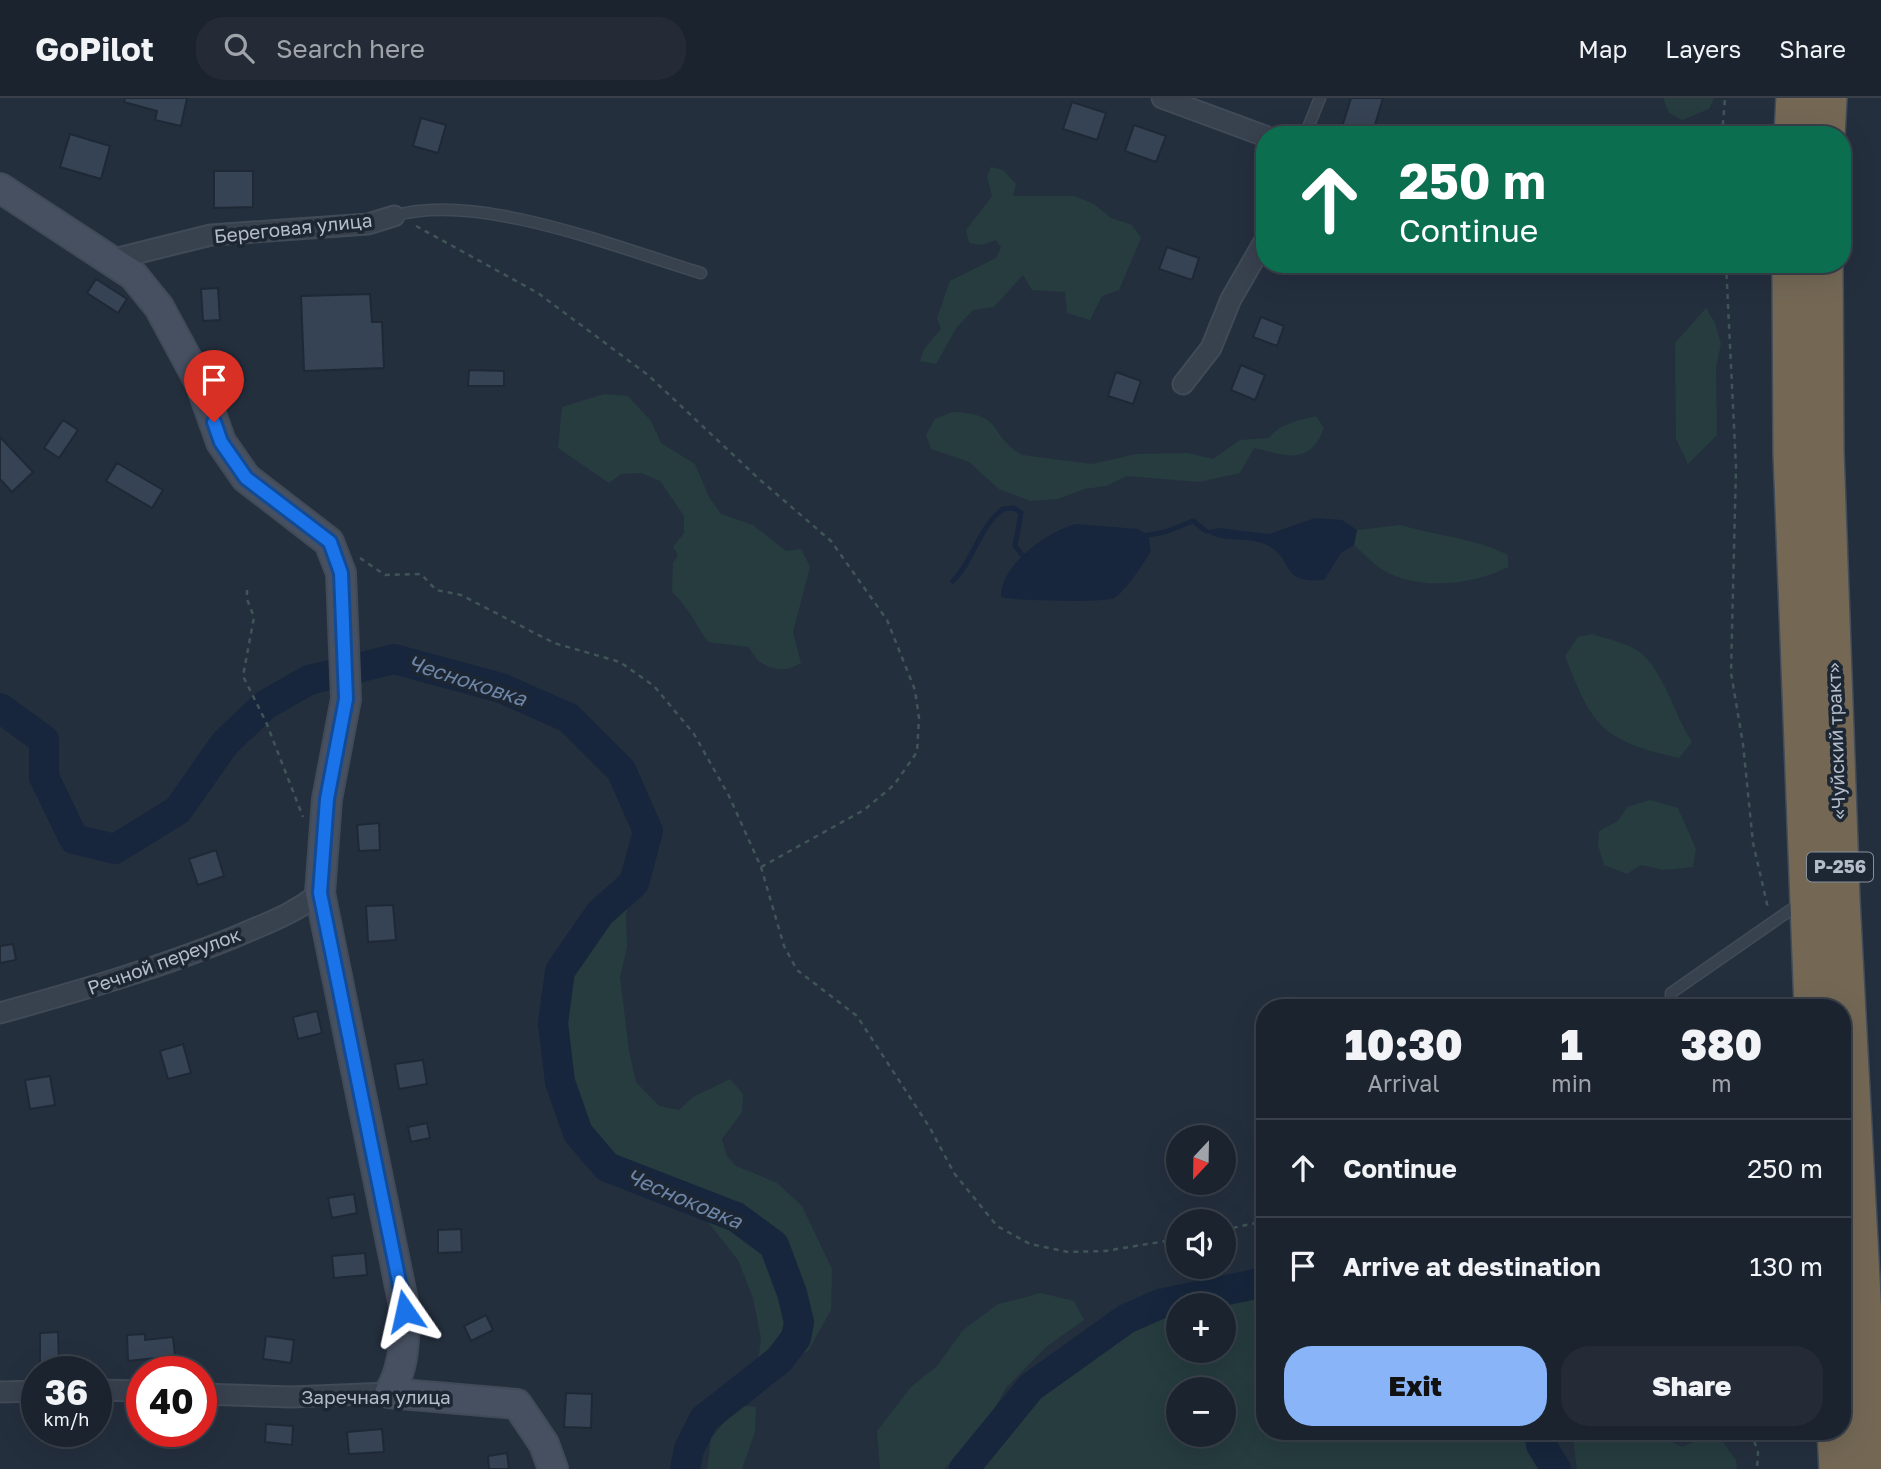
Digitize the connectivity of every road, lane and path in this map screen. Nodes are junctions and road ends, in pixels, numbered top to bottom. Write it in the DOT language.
graph roads {
  1 [pos="1163,98"];
  2 [pos="1320,98"];
  3 [pos="1725,98"];
  4 [pos="1795,98"];
  5 [pos="1828,98"];
  6 [pos="1309,126"];
  7 [pos="1723,126"];
  8 [pos="1793,126"];
  9 [pos="1826,126"];
  10 [pos="1256,133"];
  11 [pos="0,188"];
  12 [pos="394,216"];
  13 [pos="1256,256"];
  14 [pos="110,260"];
  15 [pos="702,273"];
  16 [pos="1726,273"];
  17 [pos="1791,273"];
  18 [pos="1824,273"];
  19 [pos="1183,384"];
  20 [pos="330,542"];
  21 [pos="247,590"];
  22 [pos="307,827"];
  23 [pos="761,867"];
  24 [pos="320,893"];
  25 [pos="1808,898"];
  26 [pos="1772,924"];
  27 [pos="1671,998"];
  28 [pos="1813,999"];
  29 [pos="1846,999"];
  30 [pos="0,1013"];
  31 [pos="1851,1090"];
  32 [pos="1256,1223"];
  33 [pos="1236,1227"];
  34 [pos="1166,1241"];
  35 [pos="21,1391"];
  36 [pos="0,1392"];
  37 [pos="389,1394"];
  38 [pos="217,1395"];
  39 [pos="1754,1440"];
  40 [pos="1836,1440"];
  41 [pos="553,1469"];
  42 [pos="1756,1469"];
  43 [pos="1838,1469"];
  44 [pos="1871,1469"];
  1 -- 10 [label="street"];
  2 -- 6 [label="lane"];
  3 -- 7 [label="path"];
  4 -- 8 [label="highway"];
  5 -- 9 [label="highway"];
  11 -- 14 [label="street"];
  12 -- 14 [label="street, Береговая улица"];
  12 -- 15 [label="lane"];
  12 -- 23 [label="path"];
  13 -- 19 [label="street"];
  14 -- 20 [label="street"];
  16 -- 26 [label="path"];
  17 -- 25 [label="highway, «Чуйский тракт» / Р-256"];
  18 -- 29 [label="highway, «Чуйский тракт» / Р-256"];
  20 -- 23 [label="path"];
  20 -- 24 [label="street"];
  21 -- 22 [label="path"];
  23 -- 34 [label="path"];
  24 -- 30 [label="street, Речной переулок"];
  24 -- 37 [label="street"];
  25 -- 26 [label="lane"];
  25 -- 28 [label="highway, «Чуйский тракт» / Р-256"];
  26 -- 27 [label="lane"];
  31 -- 44 [label="highway, «Чуйский тракт» / Р-256"];
  32 -- 33 [label="path"];
  35 -- 36 [label="street"];
  37 -- 38 [label="street, Заречная улица"];
  37 -- 41 [label="street, Заречная улица"];
  39 -- 42 [label="path"];
  40 -- 43 [label="highway"];
}
